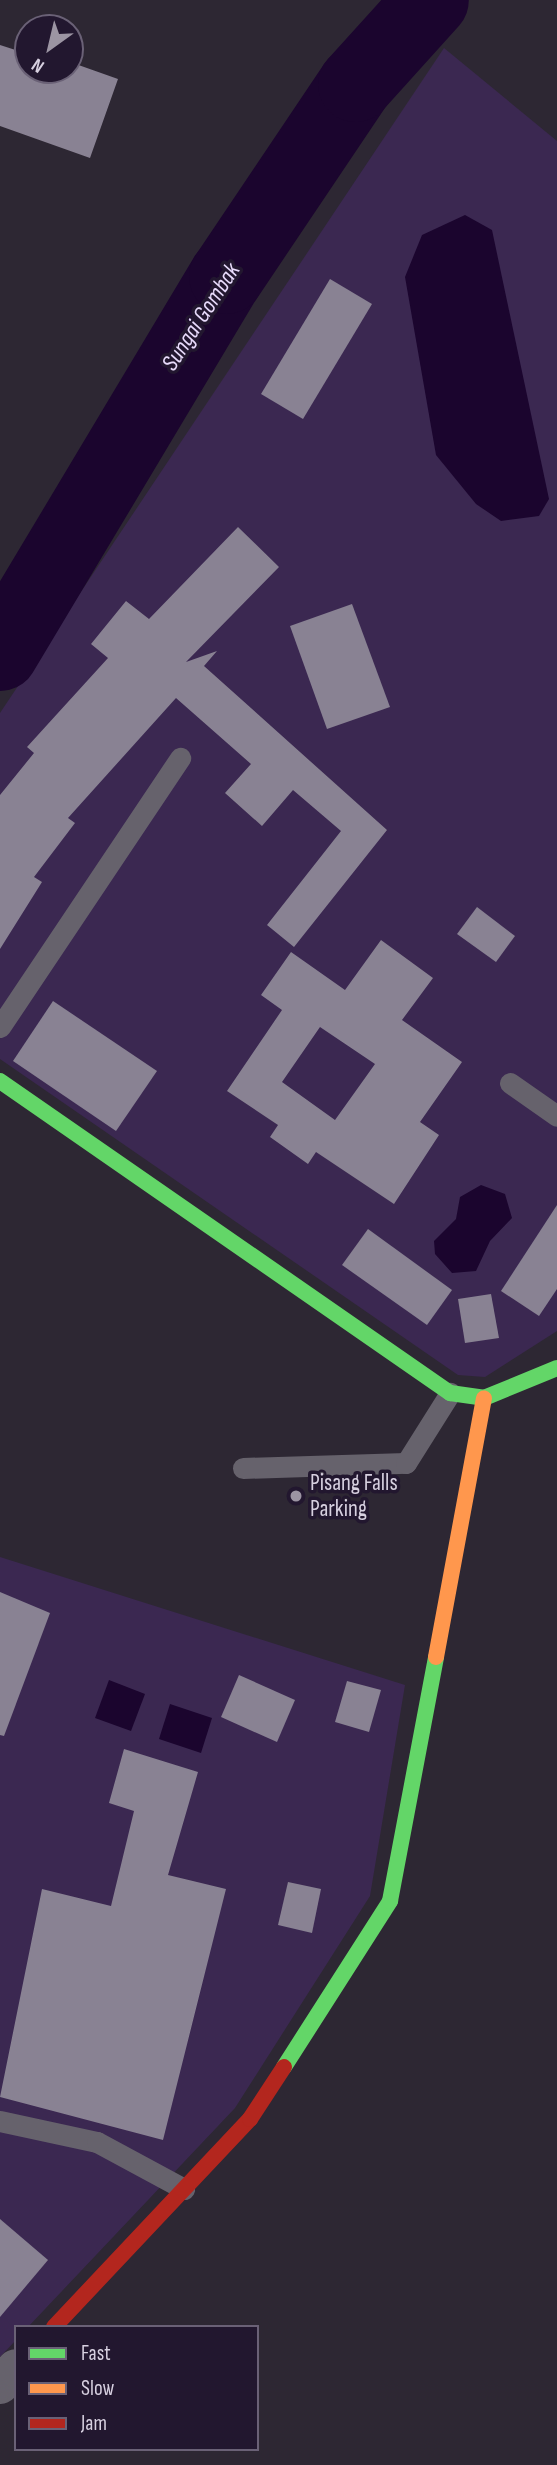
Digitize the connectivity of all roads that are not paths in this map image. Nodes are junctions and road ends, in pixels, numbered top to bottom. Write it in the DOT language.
graph roads {
  1 [pos="180,758"];
  2 [pos="0,1027"];
  3 [pos="0,1081"];
  4 [pos="510,1083"];
  5 [pos="557,1116"];
  6 [pos="557,1368"];
  7 [pos="450,1393"];
  8 [pos="484,1398"];
  9 [pos="243,1468"];
  10 [pos="0,2121"];
  11 [pos="184,2189"];
  12 [pos="56,2325"];
  13 [pos="14,2370"];
  14 [pos="0,2385"];
  1 -- 2 [label="lane"];
  3 -- 7 [label="street"];
  4 -- 5 [label="lane"];
  6 -- 8 [label="street"];
  7 -- 8 [label="street"];
  7 -- 9 [label="lane"];
  8 -- 11 [label="street"];
  10 -- 11 [label="lane"];
  11 -- 12 [label="street"];
  13 -- 14 [label="street"];
}
